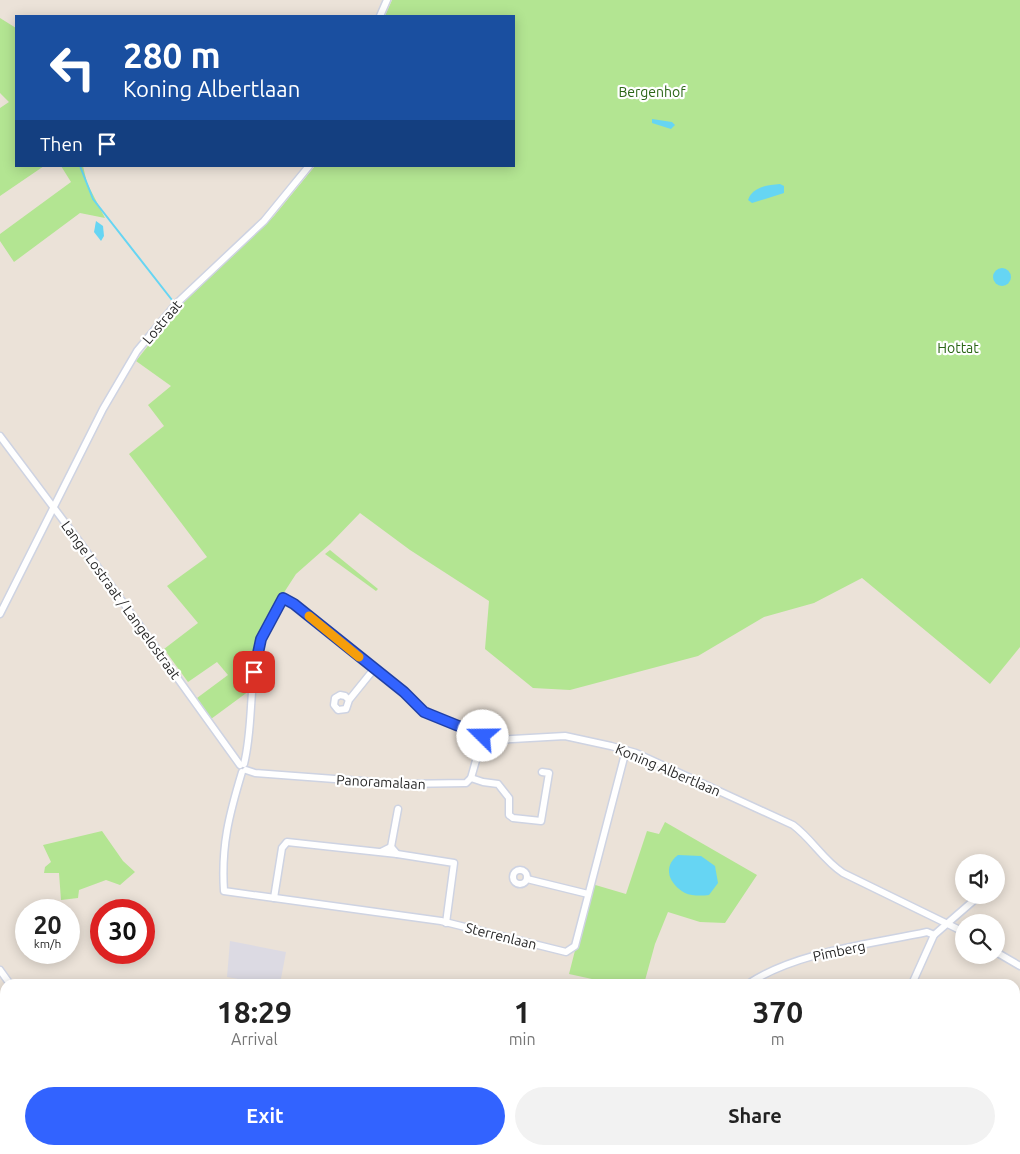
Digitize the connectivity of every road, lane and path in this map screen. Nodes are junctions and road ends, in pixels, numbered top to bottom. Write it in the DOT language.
graph roads {
  1 [pos="387,0"];
  2 [pos="380,15"];
  3 [pos="308,167"];
  4 [pos="0,436"];
  5 [pos="54,506"];
  6 [pos="0,614"];
  7 [pos="374,669"];
  8 [pos="349,700"];
  9 [pos="483,736"];
  10 [pos="626,750"];
  11 [pos="243,768"];
  12 [pos="542,772"];
  13 [pos="471,778"];
  14 [pos="398,809"];
  15 [pos="391,847"];
  16 [pos="382,852"];
  17 [pos="397,854"];
  18 [pos="527,880"];
  19 [pos="588,894"];
  20 [pos="274,898"];
  21 [pos="970,904"];
  22 [pos="446,923"];
  23 [pos="947,924"];
  24 [pos="955,928"];
  25 [pos="934,935"];
  26 [pos="1005,957"];
  27 [pos="1020,966"];
  28 [pos="756,979"];
  29 [pos="914,979"];
  1 -- 2 [label="street"];
  3 -- 5 [label="street, Lostraat"];
  4 -- 5 [label="street, Lange Lostraat / Langelostraat"];
  5 -- 6 [label="street, Lostraat"];
  5 -- 11 [label="street, Lange Lostraat / Langelostraat"];
  7 -- 8 [label="street"];
  7 -- 9 [label="street, Koning Albertlaan"];
  7 -- 11 [label="street, Koning Albertlaan"];
  9 -- 10 [label="street, Koning Albertlaan"];
  9 -- 13 [label="street"];
  10 -- 19 [label="street, Sterrenlaan"];
  10 -- 23 [label="street, Koning Albertlaan"];
  11 -- 13 [label="street, Panoramalaan"];
  11 -- 20 [label="street, Sterrenlaan"];
  12 -- 13 [label="street"];
  14 -- 15 [label="street"];
  15 -- 16 [label="street"];
  15 -- 17 [label="street"];
  16 -- 17 [label="street"];
  16 -- 20 [label="street"];
  17 -- 22 [label="street"];
  18 -- 19 [label="street"];
  19 -- 22 [label="street, Sterrenlaan"];
  20 -- 22 [label="street, Sterrenlaan"];
  21 -- 23 [label="street"];
  23 -- 24 [label="street, Koning Albertlaan"];
  23 -- 25 [label="street"];
  25 -- 28 [label="street, Pimberg"];
  25 -- 29 [label="street"];
  26 -- 27 [label="street"];
}
